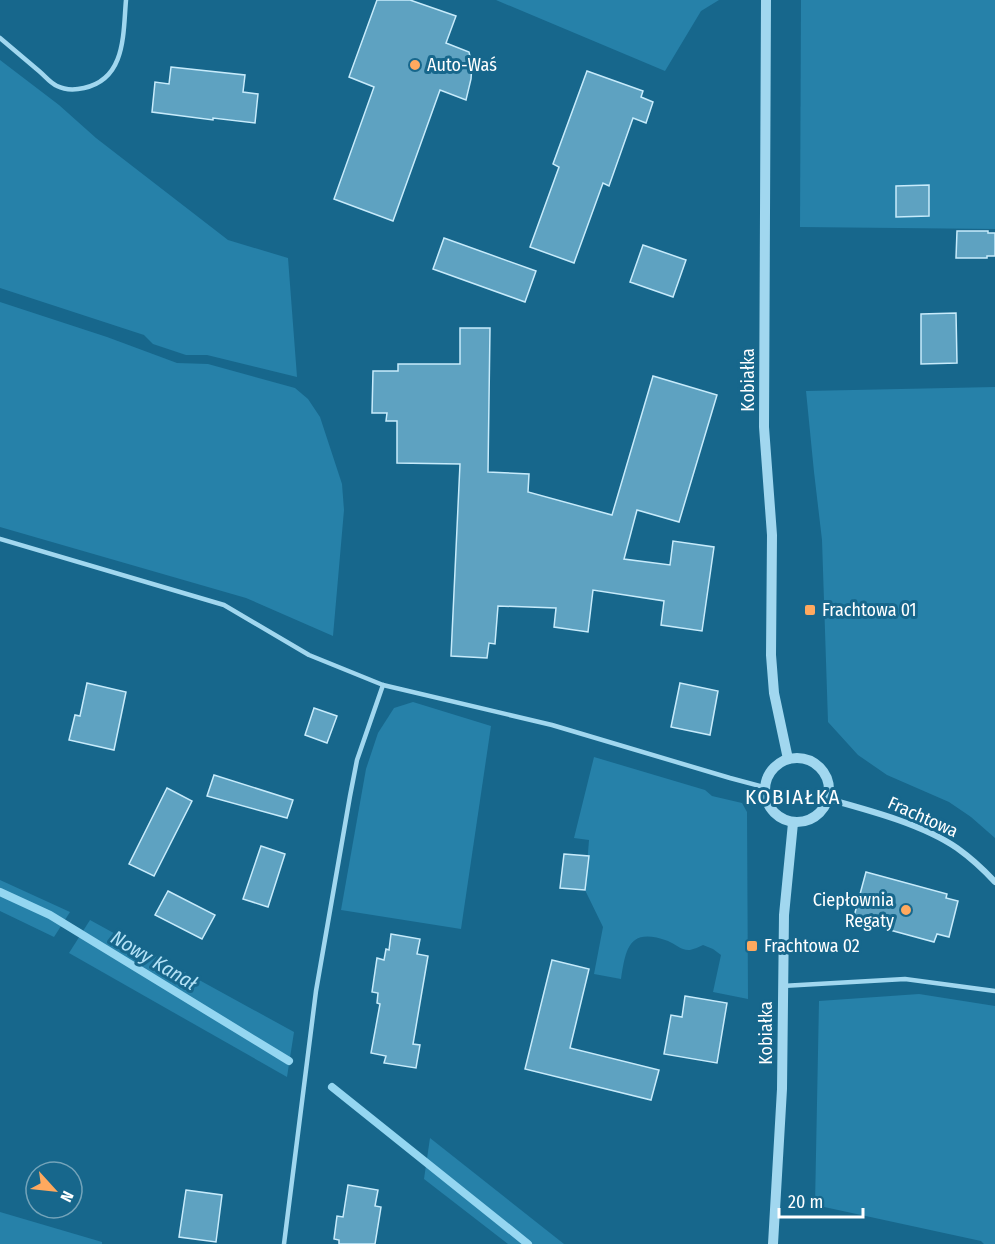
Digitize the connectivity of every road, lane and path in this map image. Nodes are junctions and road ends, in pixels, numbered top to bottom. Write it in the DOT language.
graph roads {
  1 [pos="126,0"];
  2 [pos="766,0"];
  3 [pos="0,38"];
  4 [pos="0,538"];
  5 [pos="383,685"];
  6 [pos="788,759"];
  7 [pos="764,787"];
  8 [pos="828,799"];
  9 [pos="793,823"];
  10 [pos="995,882"];
  11 [pos="783,986"];
  12 [pos="995,991"];
  13 [pos="284,1244"];
  14 [pos="773,1244"];
  1 -- 3 [label="lane"];
  2 -- 6 [label="street, Kobiałka"];
  4 -- 5 [label="lane"];
  5 -- 7 [label="lane"];
  5 -- 13 [label="lane"];
  6 -- 7 [label="street"];
  6 -- 8 [label="street"];
  7 -- 9 [label="street"];
  8 -- 9 [label="street"];
  8 -- 10 [label="street, Frachtowa"];
  9 -- 11 [label="street, Kobiałka"];
  11 -- 12 [label="lane"];
  11 -- 14 [label="street, Kobiałka"];
}
